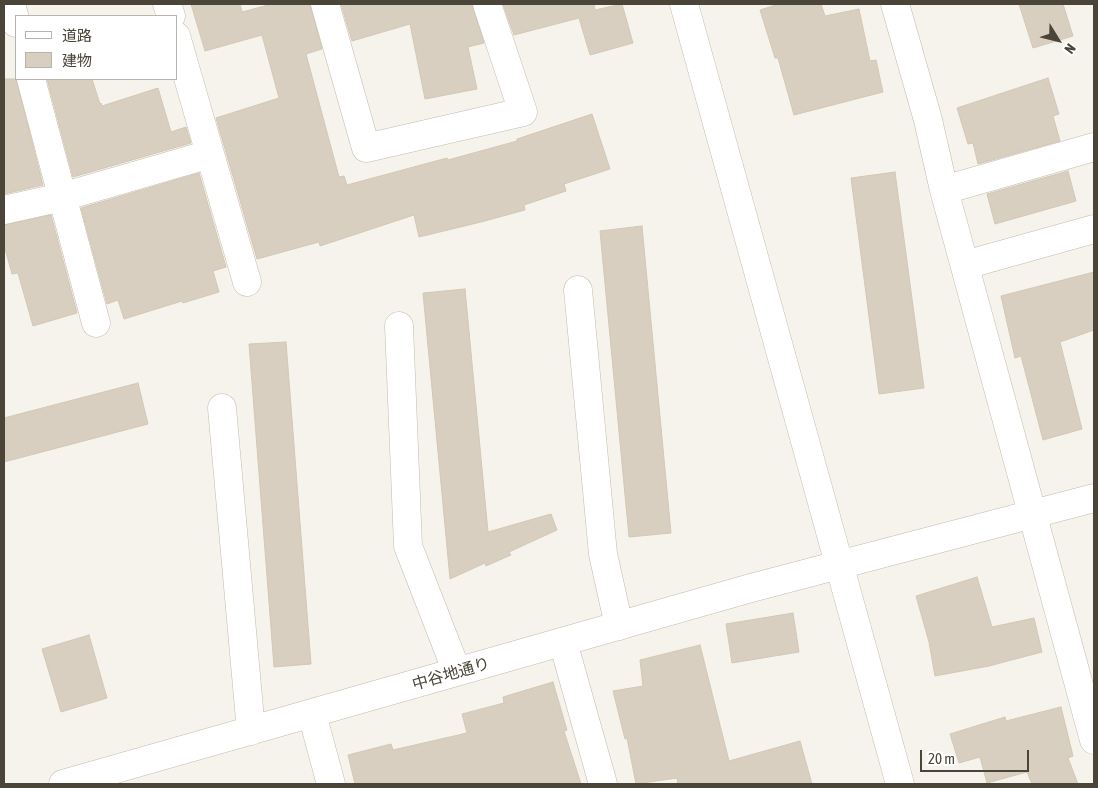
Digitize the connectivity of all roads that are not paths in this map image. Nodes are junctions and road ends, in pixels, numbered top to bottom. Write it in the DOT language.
graph roads {
  1 [pos="11,4"];
  2 [pos="325,4"];
  3 [pos="487,4"];
  4 [pos="684,4"];
  5 [pos="895,4"];
  6 [pos="15,18"];
  7 [pos="178,43"];
  8 [pos="31,80"];
  9 [pos="1094,147"];
  10 [pos="210,154"];
  11 [pos="944,190"];
  12 [pos="62,196"];
  13 [pos="4,210"];
  14 [pos="1094,229"];
  15 [pos="965,265"];
  16 [pos="247,282"];
  17 [pos="578,290"];
  18 [pos="96,323"];
  19 [pos="399,326"];
  20 [pos="222,408"];
  21 [pos="1094,498"];
  22 [pos="1033,515"];
  23 [pos="840,564"];
  24 [pos="619,626"];
  25 [pos="563,642"];
  26 [pos="458,672"];
  27 [pos="312,714"];
  28 [pos="1092,725"];
  29 [pos="251,731"];
  30 [pos="90,781"];
  31 [pos="63,784"];
  32 [pos="331,784"];
  33 [pos="603,784"];
  34 [pos="900,784"];
  1 -- 6 [label="street"];
  2 -- 3 [label="street"];
  4 -- 23 [label="street"];
  5 -- 11 [label="street"];
  7 -- 10 [label="street"];
  8 -- 12 [label="street"];
  9 -- 11 [label="street"];
  10 -- 12 [label="street"];
  10 -- 16 [label="street"];
  11 -- 15 [label="street"];
  12 -- 13 [label="street"];
  12 -- 18 [label="street"];
  14 -- 15 [label="street"];
  15 -- 22 [label="street"];
  17 -- 24 [label="street"];
  19 -- 26 [label="street"];
  20 -- 29 [label="street"];
  21 -- 22 [label="street, 中谷地通り"];
  22 -- 23 [label="street, 中谷地通り"];
  22 -- 28 [label="street"];
  23 -- 24 [label="street, 中谷地通り"];
  23 -- 34 [label="street"];
  24 -- 25 [label="street, 中谷地通り"];
  25 -- 26 [label="street, 中谷地通り"];
  25 -- 33 [label="street"];
  26 -- 27 [label="street, 中谷地通り"];
  27 -- 29 [label="street, 中谷地通り"];
  27 -- 32 [label="street"];
  29 -- 30 [label="street, 中谷地通り"];
  30 -- 31 [label="street, 中谷地通り"];
}
